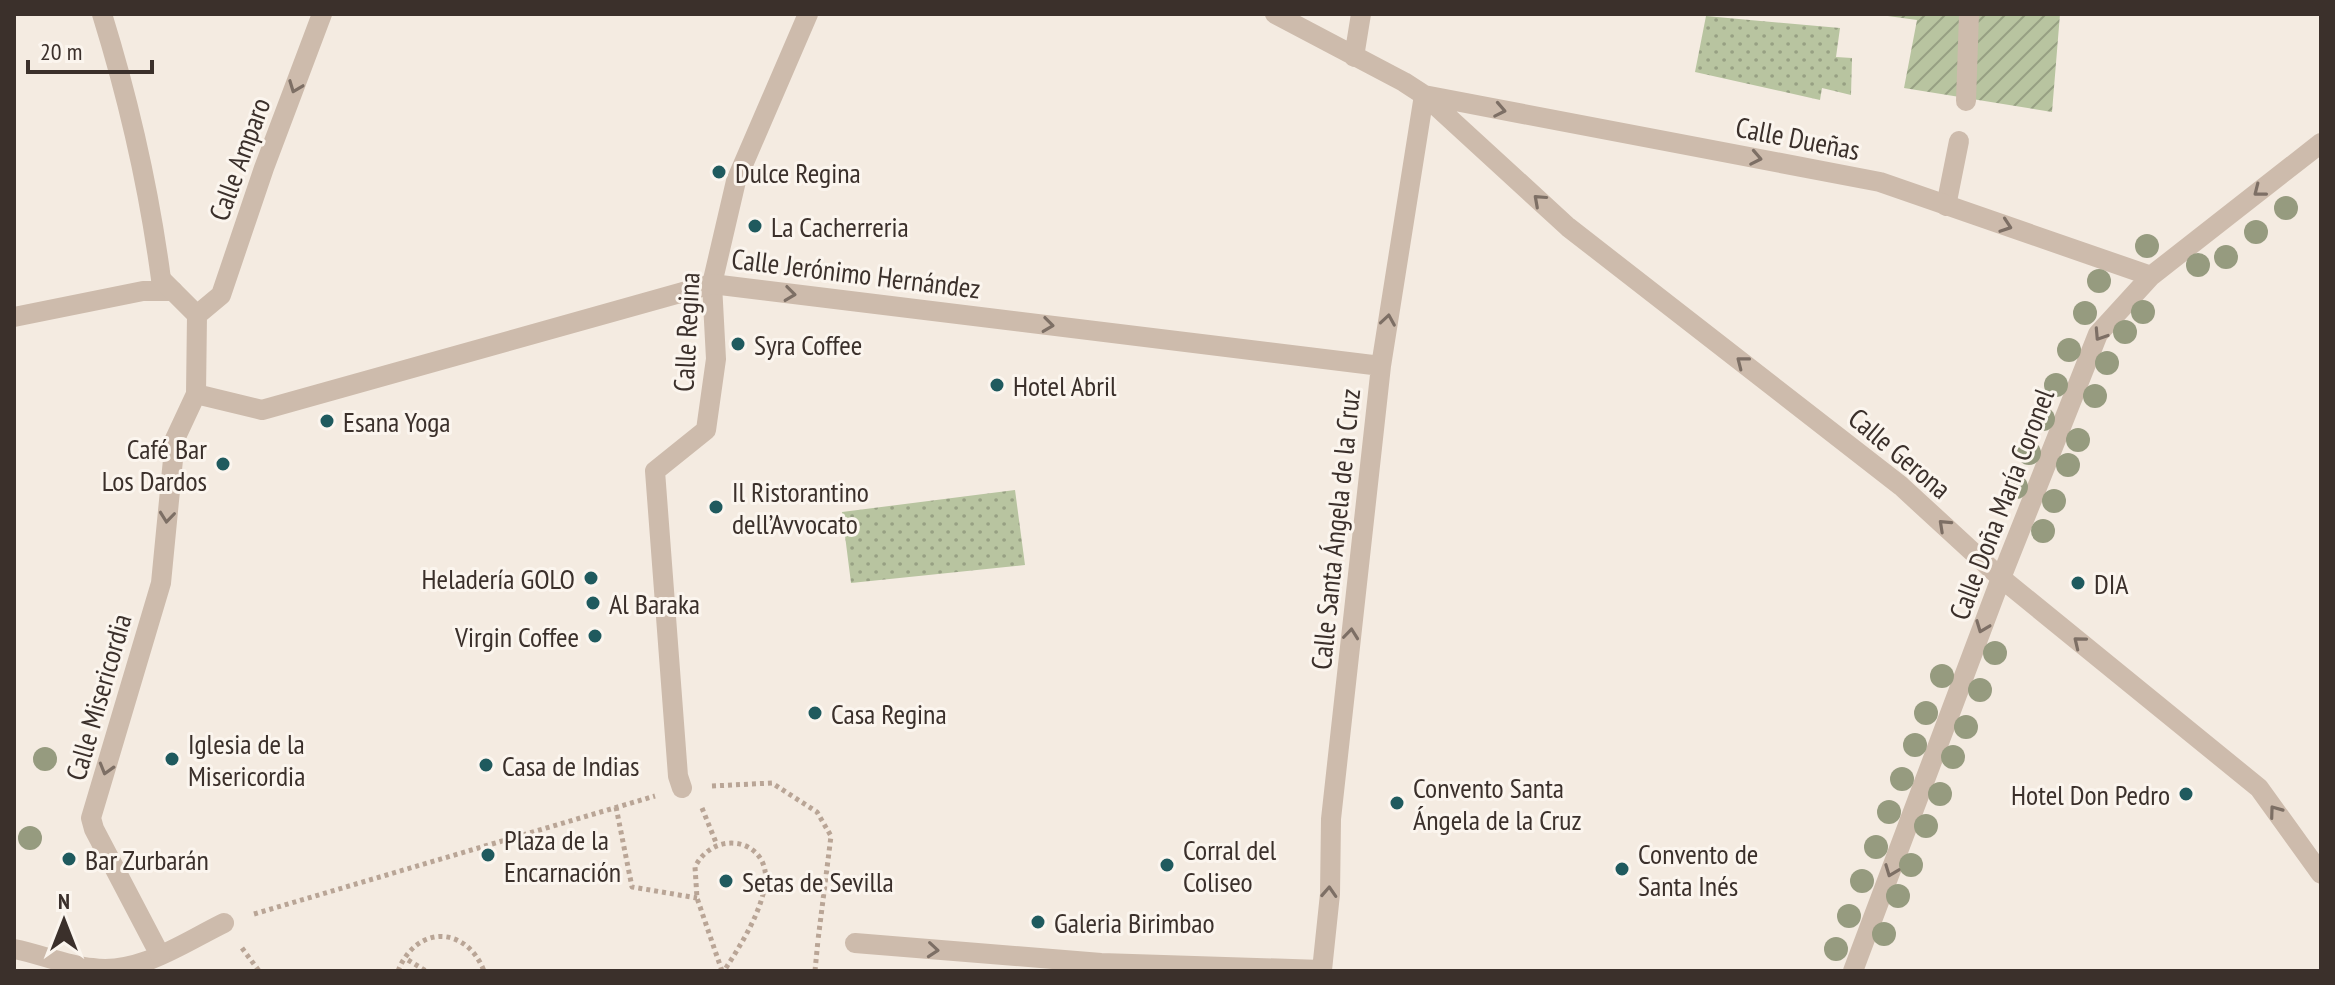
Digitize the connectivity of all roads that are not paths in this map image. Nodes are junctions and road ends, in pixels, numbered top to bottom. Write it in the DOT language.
graph roads {
  1 [pos="102,14"];
  2 [pos="322,14"];
  3 [pos="808,14"];
  4 [pos="1275,14"];
  5 [pos="1361,14"];
  6 [pos="1969,14"];
  7 [pos="1354,57"];
  8 [pos="1424,95"];
  9 [pos="1966,101"];
  10 [pos="1959,141"];
  11 [pos="2321,143"];
  12 [pos="1946,206"];
  13 [pos="2151,276"];
  14 [pos="712,284"];
  15 [pos="167,285"];
  16 [pos="197,315"];
  17 [pos="14,317"];
  18 [pos="1381,366"];
  19 [pos="196,394"];
  20 [pos="2001,578"];
  21 [pos="682,788"];
  22 [pos="2321,874"];
  23 [pos="224,923"];
  24 [pos="855,943"];
  25 [pos="14,949"];
  26 [pos="160,955"];
  27 [pos="1322,970"];
  28 [pos="1853,971"];
  1 -- 15 [label="street"];
  2 -- 16 [label="street, Calle Amparo, one-way"];
  3 -- 14 [label="street, Calle Regina"];
  4 -- 7 [label="street"];
  5 -- 7 [label="street"];
  6 -- 9 [label="street"];
  7 -- 8 [label="street"];
  8 -- 12 [label="street, Calle Dueñas, one-way"];
  18 -- 8 [label="street, Calle Santa Ángela de la Cruz, one-way"];
  20 -- 8 [label="street, Calle Gerona, one-way"];
  10 -- 12 [label="street"];
  11 -- 13 [label="street, Calle Doña María Coronel, one-way"];
  12 -- 13 [label="street, Calle Dueñas, one-way"];
  13 -- 20 [label="street, Calle Doña María Coronel, one-way"];
  14 -- 18 [label="street, Calle Jerónimo Hernández, one-way"];
  14 -- 19 [label="street, Calle Jerónimo Hernández"];
  14 -- 21 [label="street, Calle Regina"];
  15 -- 16 [label="street"];
  15 -- 17 [label="street"];
  16 -- 19 [label="street"];
  27 -- 18 [label="street, Calle Santa Ángela de la Cruz, one-way"];
  19 -- 26 [label="street, Calle Misericordia, one-way"];
  22 -- 20 [label="street, Calle Gerona, one-way"];
  20 -- 28 [label="street, Calle Doña María Coronel, one-way"];
  23 -- 26 [label="street"];
  24 -- 27 [label="street, one-way"];
  25 -- 26 [label="street"];
}
